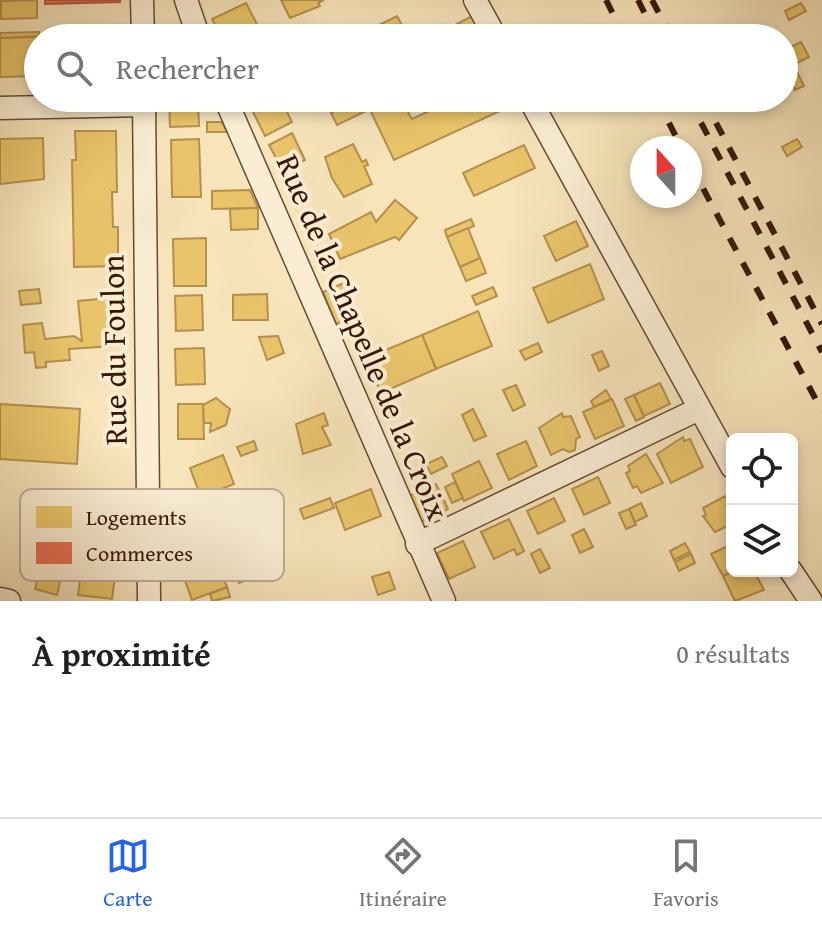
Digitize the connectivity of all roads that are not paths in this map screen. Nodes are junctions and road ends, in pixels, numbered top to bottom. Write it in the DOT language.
graph roads {
  1 [pos="142,0"];
  2 [pos="186,0"];
  3 [pos="475,0"];
  4 [pos="143,24"];
  5 [pos="194,24"];
  6 [pos="488,24"];
  7 [pos="24,107"];
  8 [pos="0,108"];
  9 [pos="144,112"];
  10 [pos="231,112"];
  11 [pos="537,112"];
  12 [pos="699,409"];
  13 [pos="726,456"];
  14 [pos="148,489"];
  15 [pos="417,544"];
  16 [pos="795,577"];
  17 [pos="149,581"];
  18 [pos="0,599"];
  19 [pos="9,601"];
  20 [pos="149,601"];
  21 [pos="444,601"];
  22 [pos="811,601"];
  1 -- 4 [label="street"];
  2 -- 5 [label="street"];
  3 -- 6 [label="street"];
  7 -- 8 [label="street"];
  9 -- 14 [label="street, Rue du Foulon"];
  10 -- 15 [label="street, Rue de la Chapelle de la Croix"];
  11 -- 12 [label="street"];
  12 -- 13 [label="street"];
  12 -- 15 [label="street"];
  15 -- 21 [label="street, Rue de la Chapelle de la Croix"];
  16 -- 22 [label="street"];
  17 -- 20 [label="street, Rue du Foulon"];
  18 -- 19 [label="street"];
}
